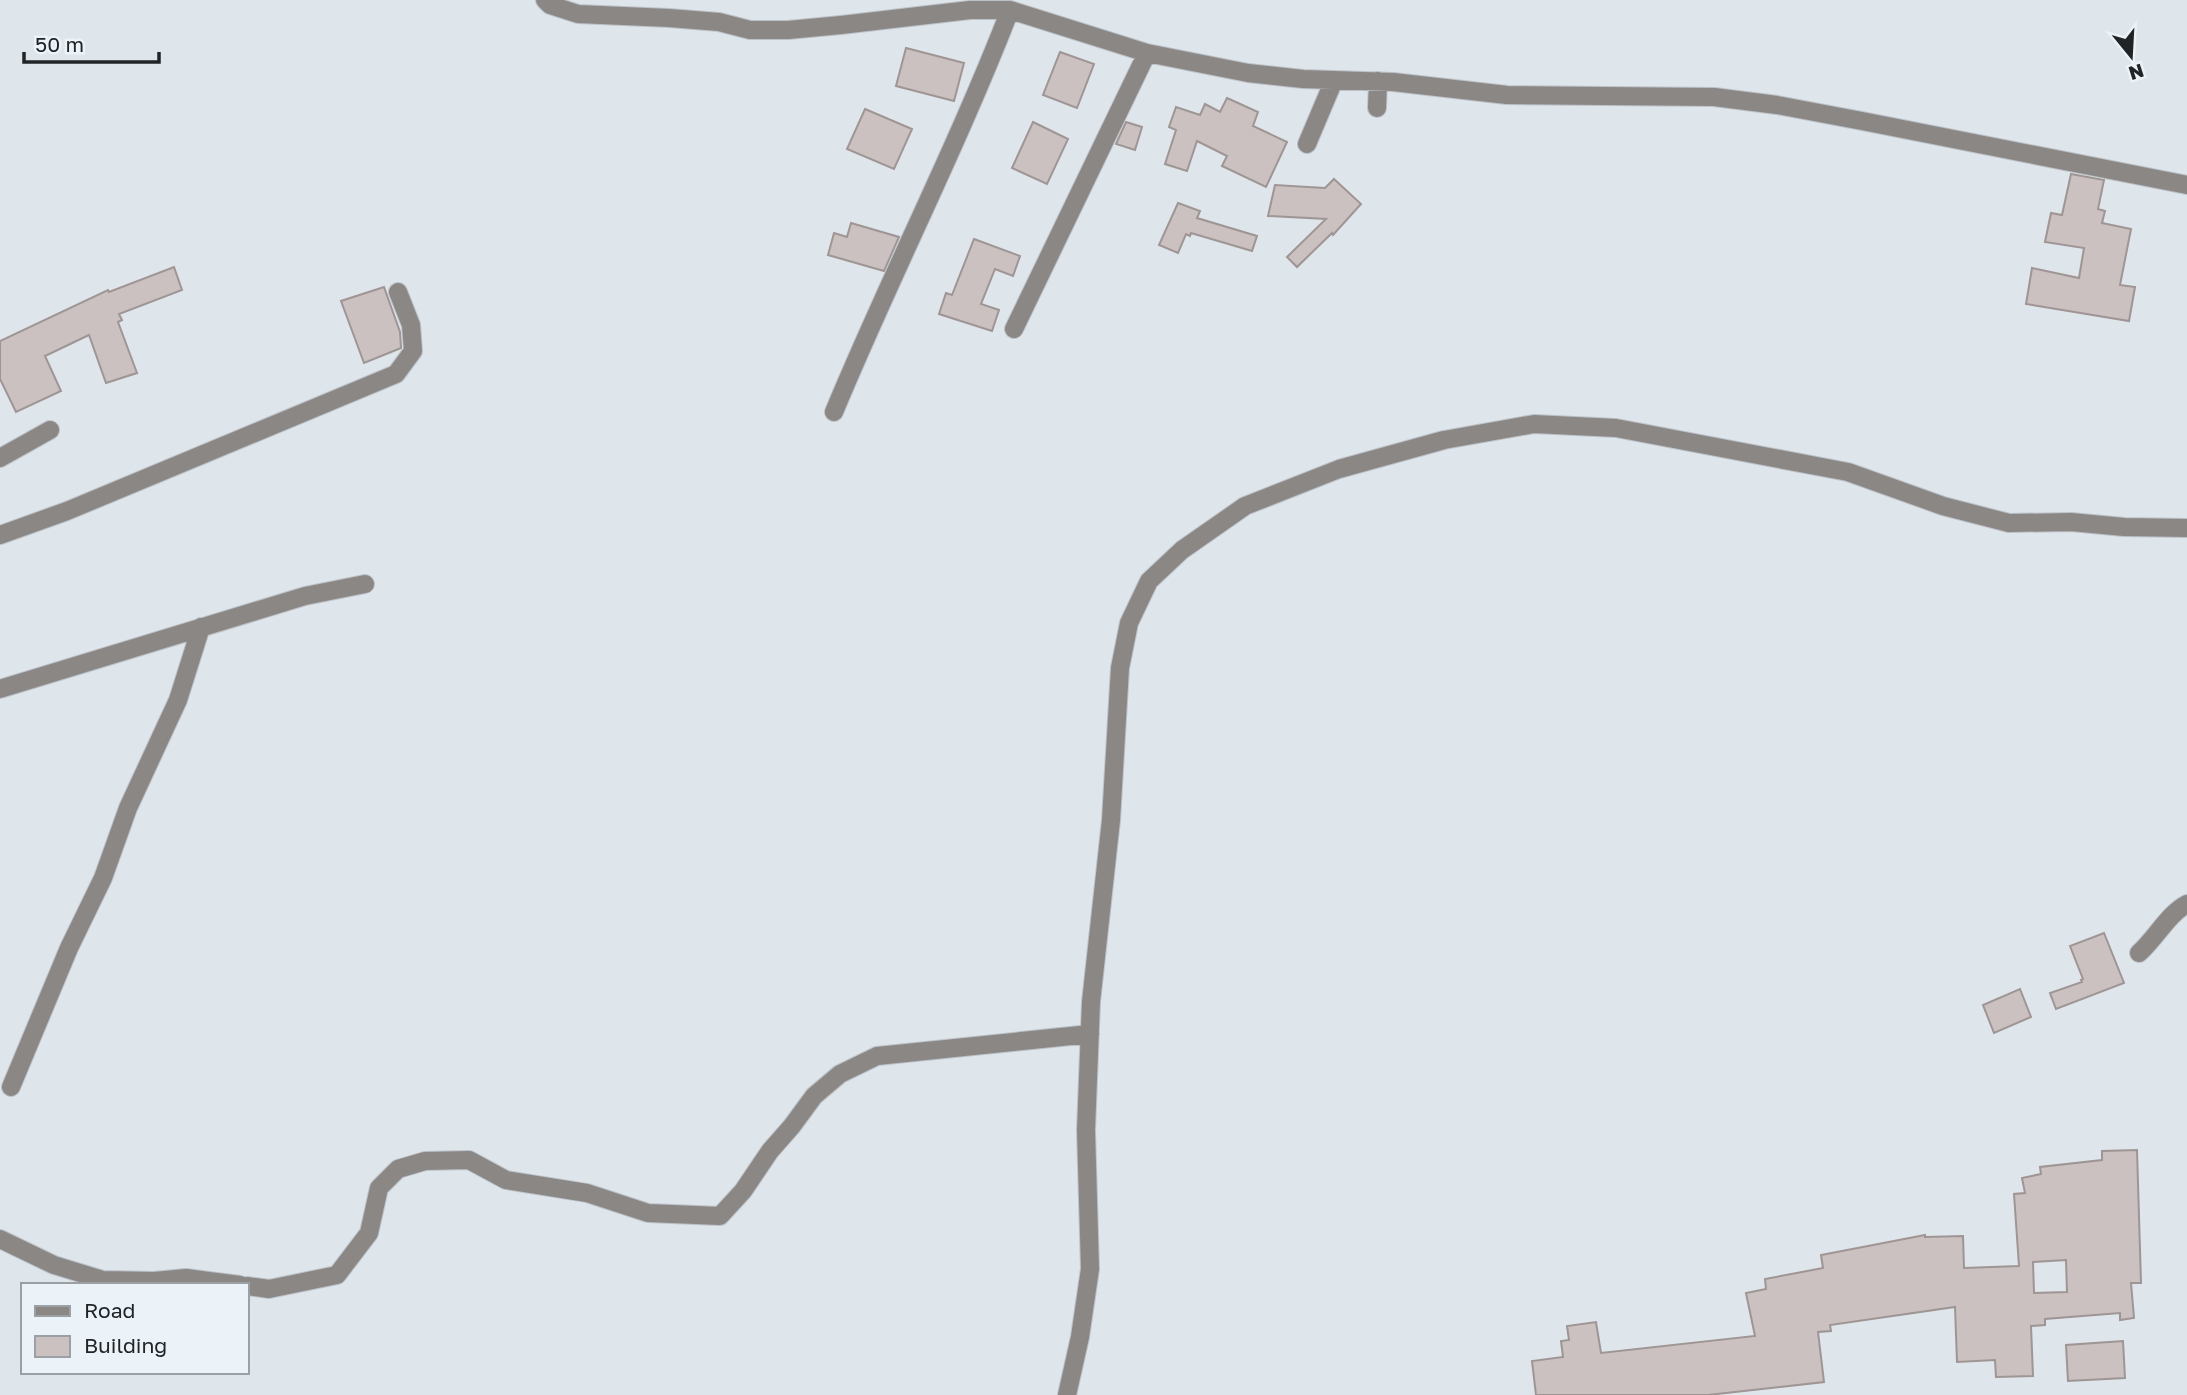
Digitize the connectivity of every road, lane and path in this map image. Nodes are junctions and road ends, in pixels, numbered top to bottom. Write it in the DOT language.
graph roads {
  1 [pos="545,0"];
  2 [pos="1010,10"];
  3 [pos="1147,53"];
  4 [pos="1334,80"];
  5 [pos="1378,81"];
  6 [pos="1377,108"];
  7 [pos="1307,144"];
  8 [pos="2187,185"];
  9 [pos="398,292"];
  10 [pos="1014,329"];
  11 [pos="834,412"];
  12 [pos="50,430"];
  13 [pos="0,458"];
  14 [pos="2187,528"];
  15 [pos="0,535"];
  16 [pos="365,584"];
  17 [pos="201,627"];
  18 [pos="0,689"];
  19 [pos="2187,904"];
  20 [pos="2139,953"];
  21 [pos="1090,1034"];
  22 [pos="11,1087"];
  23 [pos="0,1239"];
  24 [pos="225,1283"];
  25 [pos="248,1286"];
  26 [pos="1067,1395"];
  1 -- 2 [label="street"];
  2 -- 3 [label="street"];
  2 -- 11 [label="street"];
  3 -- 4 [label="street"];
  3 -- 10 [label="street"];
  4 -- 5 [label="street"];
  4 -- 7 [label="street"];
  5 -- 6 [label="street"];
  5 -- 8 [label="street"];
  9 -- 15 [label="street"];
  12 -- 13 [label="street"];
  14 -- 21 [label="street"];
  16 -- 17 [label="street"];
  17 -- 18 [label="street"];
  17 -- 22 [label="street"];
  19 -- 20 [label="street"];
  21 -- 25 [label="street"];
  21 -- 26 [label="street"];
  23 -- 24 [label="street"];
}
